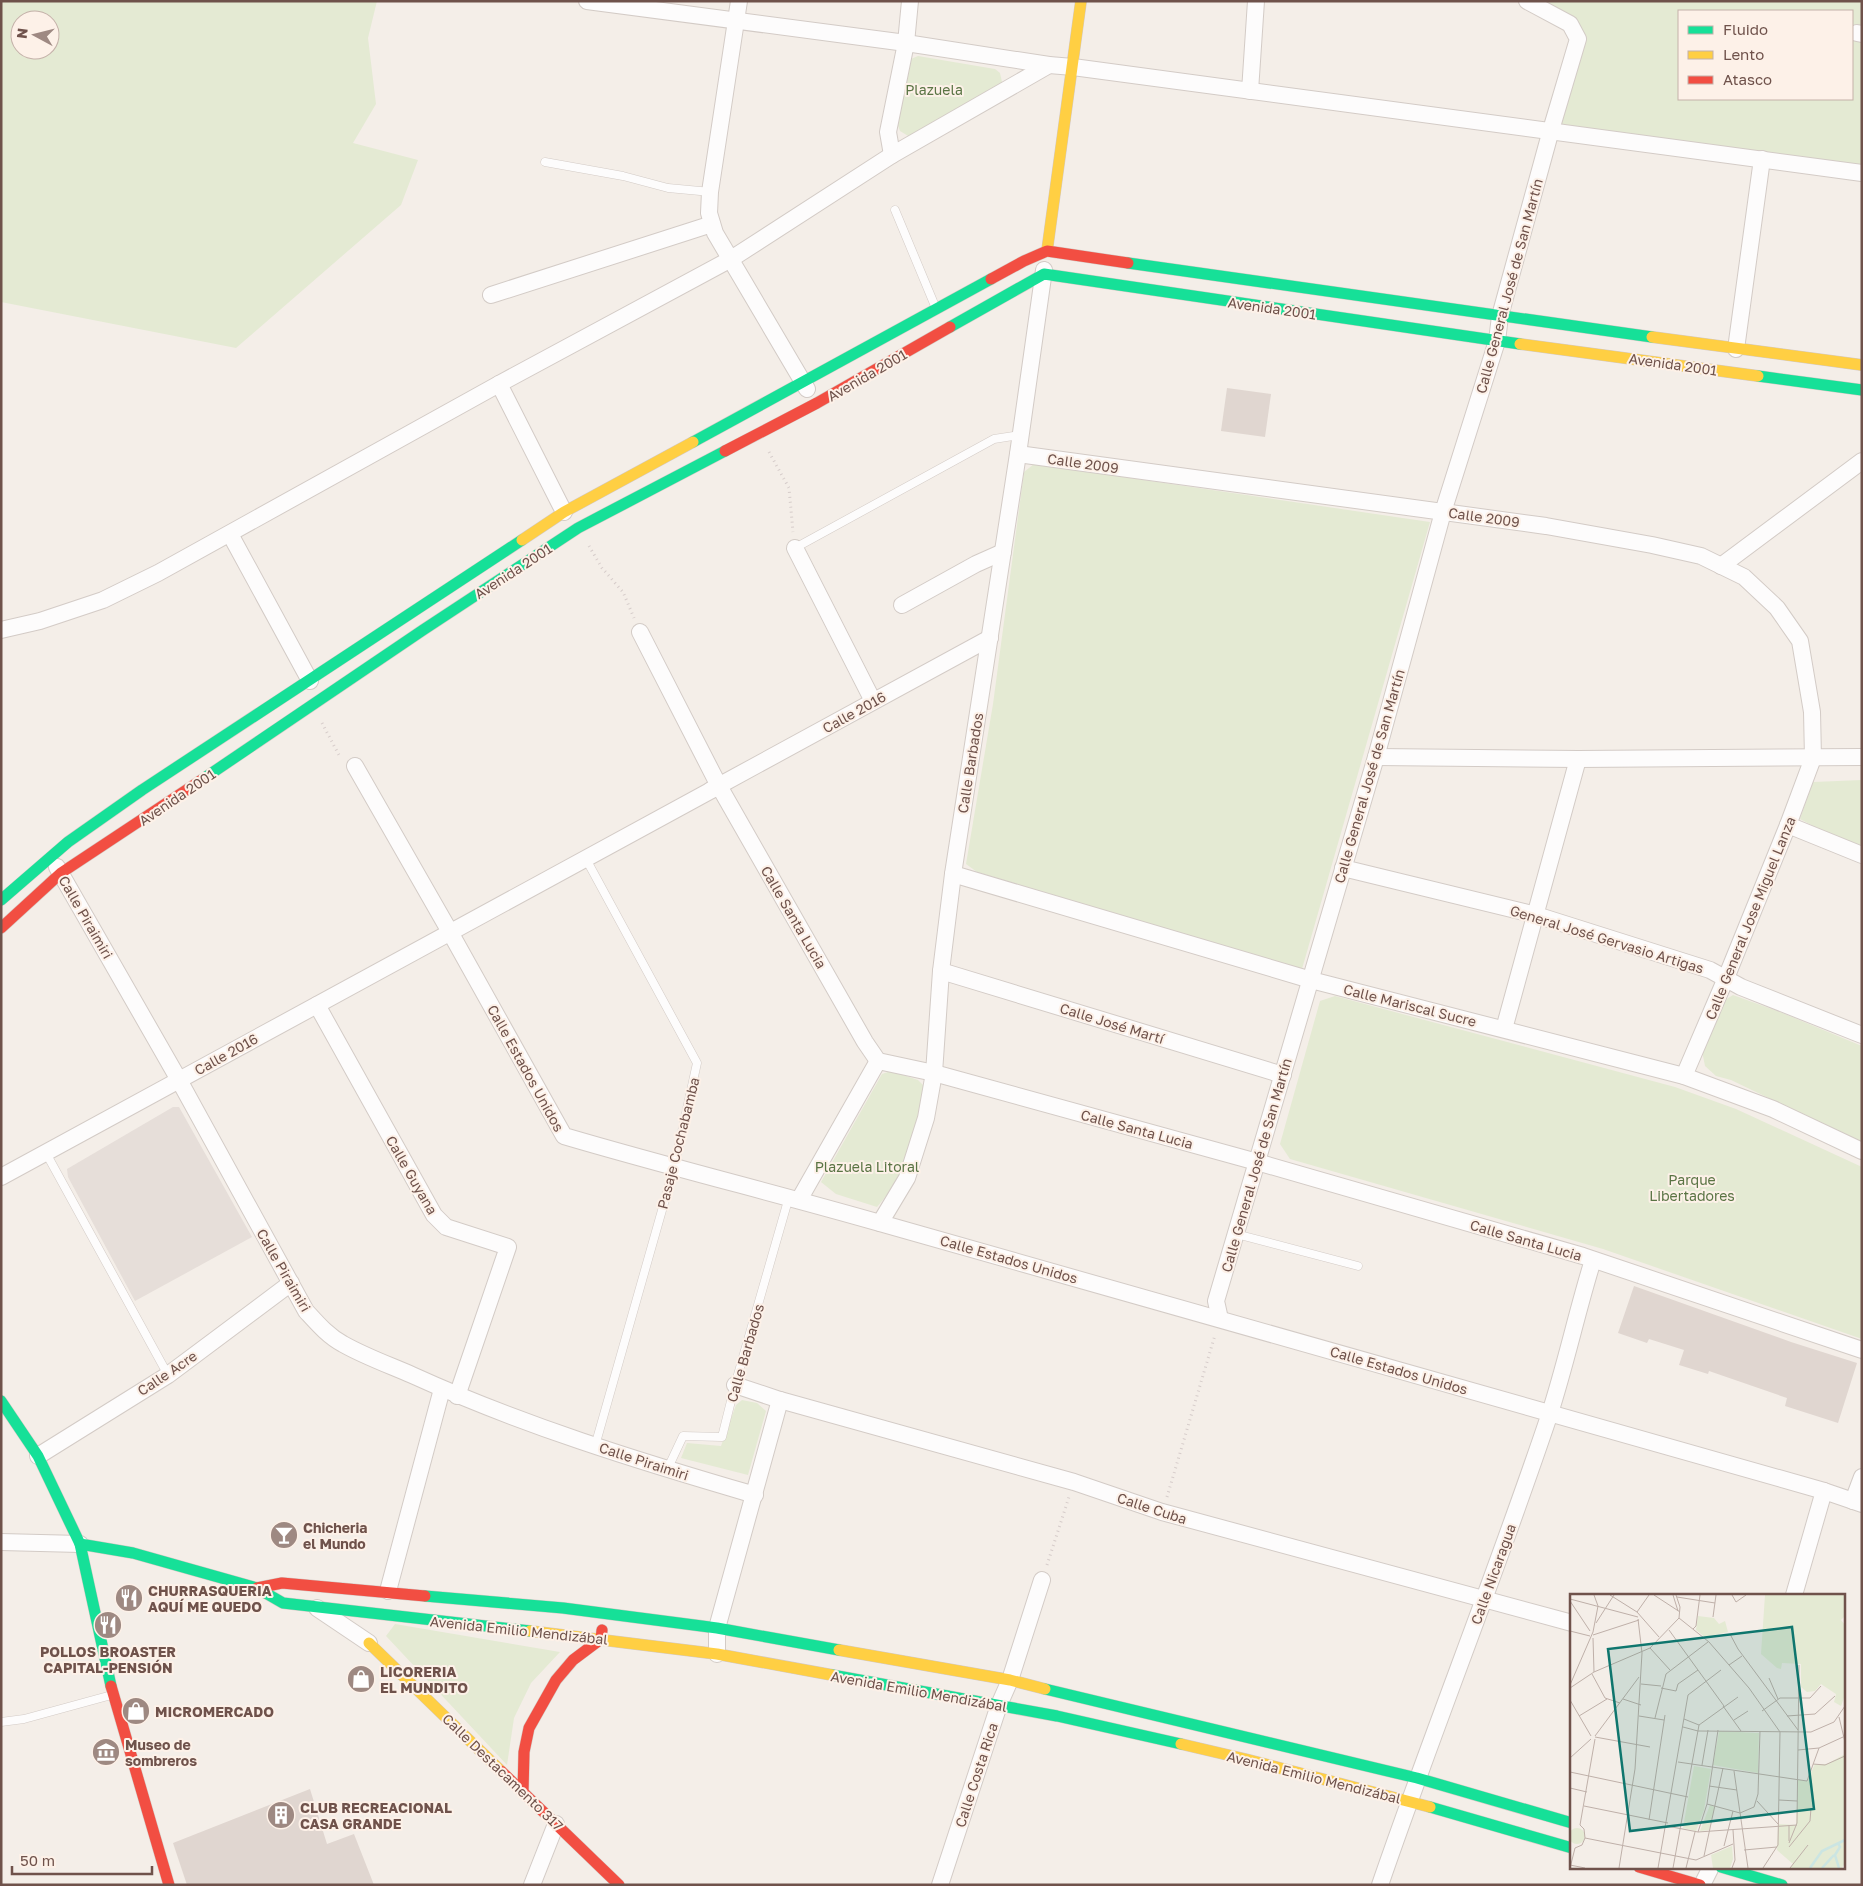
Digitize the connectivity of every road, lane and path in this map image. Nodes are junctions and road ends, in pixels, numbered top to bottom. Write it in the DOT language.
graph roads {
  1 [pos="587,1"];
  2 [pos="739,1"];
  3 [pos="910,1"];
  4 [pos="1081,1"];
  5 [pos="1256,1"];
  6 [pos="1527,1"];
  7 [pos="737,21"];
  8 [pos="906,43"];
  9 [pos="1049,65"];
  10 [pos="1073,67"];
  11 [pos="1250,91"];
  12 [pos="1551,130"];
  13 [pos="892,156"];
  14 [pos="1762,159"];
  15 [pos="544,162"];
  16 [pos="1862,173"];
  17 [pos="711,192"];
  18 [pos="895,210"];
  19 [pos="712,224"];
  20 [pos="1047,251"];
  21 [pos="731,259"];
  22 [pos="1044,274"];
  23 [pos="491,295"];
  24 [pos="936,310"];
  25 [pos="1500,316"];
  26 [pos="1497,341"];
  27 [pos="1736,349"];
  28 [pos="1862,365"];
  29 [pos="499,384"];
  30 [pos="803,384"];
  31 [pos="1862,390"];
  32 [pos="817,403"];
  33 [pos="758,433"];
  34 [pos="1020,435"];
  35 [pos="1018,454"];
  36 [pos="1862,461"];
  37 [pos="564,512"];
  38 [pos="1443,512"];
  39 [pos="578,528"];
  40 [pos="230,534"];
  41 [pos="795,548"];
  42 [pos="1003,552"];
  43 [pos="1720,566"];
  44 [pos="902,605"];
  45 [pos="1,630"];
  46 [pos="640,632"];
  47 [pos="990,638"];
  48 [pos="310,681"];
  49 [pos="874,701"];
  50 [pos="312,705"];
  51 [pos="1376,757"];
  52 [pos="1862,757"];
  53 [pos="1813,758"];
  54 [pos="1578,759"];
  55 [pos="355,766"];
  56 [pos="719,786"];
  57 [pos="1788,825"];
  58 [pos="1862,855"];
  59 [pos="49,857"];
  60 [pos="586,859"];
  61 [pos="1343,868"];
  62 [pos="60,872"];
  63 [pos="953,874"];
  64 [pos="1,900"];
  65 [pos="1536,915"];
  66 [pos="1,928"];
  67 [pos="450,932"];
  68 [pos="941,971"];
  69 [pos="1726,978"];
  70 [pos="1311,980"];
  71 [pos="317,1004"];
  72 [pos="1504,1029"];
  73 [pos="1862,1035"];
  74 [pos="878,1061"];
  75 [pos="934,1073"];
  76 [pos="1283,1074"];
  77 [pos="1684,1076"];
  78 [pos="179,1080"];
  79 [pos="1862,1151"];
  80 [pos="46,1153"];
  81 [pos="1257,1162"];
  82 [pos="674,1168"];
  83 [pos="1,1177"];
  84 [pos="794,1198"];
  85 [pos="880,1223"];
  86 [pos="1236,1234"];
  87 [pos="1593,1260"];
  88 [pos="1358,1266"];
  89 [pos="291,1283"];
  90 [pos="1220,1319"];
  91 [pos="1862,1350"];
  92 [pos="168,1375"];
  93 [pos="735,1385"];
  94 [pos="442,1389"];
  95 [pos="457,1396"];
  96 [pos="780,1400"];
  97 [pos="1,1401"];
  98 [pos="1550,1413"];
  99 [pos="595,1446"];
  100 [pos="38,1456"];
  101 [pos="667,1470"];
  102 [pos="1862,1477"];
  103 [pos="1074,1482"];
  104 [pos="1824,1491"];
  105 [pos="754,1495"];
  106 [pos="1857,1503"];
  107 [pos="1162,1512"];
  108 [pos="1,1542"];
  109 [pos="80,1544"];
  110 [pos="1042,1580"];
  111 [pos="257,1588"];
  112 [pos="388,1591"];
  113 [pos="1794,1594"];
  114 [pos="1486,1598"];
  115 [pos="315,1606"];
  116 [pos="603,1615"];
  117 [pos="1570,1622"];
  118 [pos="717,1628"];
  119 [pos="601,1638"];
  120 [pos="369,1643"];
  121 [pos="717,1654"];
  122 [pos="1010,1680"];
  123 [pos="113,1694"];
  124 [pos="999,1705"];
  125 [pos="1,1722"];
  126 [pos="1417,1778"];
  127 [pos="523,1792"];
  128 [pos="1409,1801"];
  129 [pos="1570,1822"];
  130 [pos="556,1824"];
  131 [pos="1570,1847"];
  132 [pos="1642,1868"];
  133 [pos="1710,1868"];
  134 [pos="1724,1868"];
  135 [pos="169,1885"];
  136 [pos="532,1885"];
  137 [pos="619,1885"];
  138 [pos="940,1885"];
  139 [pos="1380,1885"];
  140 [pos="1701,1885"];
  141 [pos="1782,1885"];
  1 -- 7 [label="street"];
  2 -- 7 [label="street"];
  3 -- 8 [label="street"];
  4 -- 10 [label="main road"];
  5 -- 11 [label="street"];
  6 -- 12 [label="street, Calle General José de San Martín"];
  7 -- 8 [label="street"];
  7 -- 17 [label="street"];
  8 -- 9 [label="street"];
  8 -- 13 [label="street"];
  9 -- 10 [label="street"];
  9 -- 13 [label="street"];
  10 -- 11 [label="street"];
  10 -- 20 [label="main road"];
  11 -- 12 [label="street"];
  12 -- 14 [label="street"];
  12 -- 25 [label="street, Calle General José de San Martín"];
  13 -- 21 [label="street"];
  14 -- 16 [label="street"];
  14 -- 27 [label="street"];
  15 -- 17 [label="lane"];
  17 -- 19 [label="street"];
  18 -- 24 [label="lane"];
  19 -- 21 [label="street"];
  19 -- 23 [label="street"];
  20 -- 22 [label="street, Calle Barbados"];
  20 -- 24 [label="main road, Avenida 2001"];
  20 -- 25 [label="main road, Avenida 2001"];
  21 -- 29 [label="street"];
  21 -- 30 [label="street"];
  22 -- 26 [label="main road, Avenida 2001"];
  22 -- 32 [label="main road, Avenida 2001"];
  22 -- 34 [label="street, Calle Barbados"];
  24 -- 30 [label="main road, Avenida 2001"];
  25 -- 26 [label="street, Calle General José de San Martín"];
  25 -- 27 [label="main road, Avenida 2001"];
  26 -- 31 [label="main road, Avenida 2001"];
  26 -- 38 [label="street, Calle General José de San Martín"];
  27 -- 28 [label="main road, Avenida 2001"];
  29 -- 37 [label="street"];
  29 -- 40 [label="street"];
  30 -- 32 [label="street"];
  30 -- 37 [label="main road, Avenida 2001"];
  32 -- 33 [label="main road, Avenida 2001"];
  33 -- 39 [label="main road, Avenida 2001"];
  33 -- 41 [label="path"];
  34 -- 35 [label="street, Calle Barbados"];
  34 -- 41 [label="lane"];
  35 -- 38 [label="street, Calle 2009"];
  35 -- 42 [label="street, Calle Barbados"];
  36 -- 43 [label="street"];
  37 -- 48 [label="main road, Avenida 2001"];
  38 -- 43 [label="street, Calle 2009"];
  38 -- 51 [label="street, Calle General José de San Martín"];
  39 -- 46 [label="path"];
  39 -- 50 [label="main road, Avenida 2001"];
  40 -- 45 [label="street"];
  40 -- 48 [label="street"];
  41 -- 49 [label="street"];
  42 -- 44 [label="street"];
  42 -- 47 [label="street, Calle Barbados"];
  43 -- 53 [label="street, Calle 2009"];
  46 -- 56 [label="street, Calle Santa Lucia"];
  47 -- 49 [label="street, Calle 2016"];
  47 -- 63 [label="street, Calle Barbados"];
  48 -- 59 [label="main road, Avenida 2001"];
  49 -- 56 [label="street, Calle 2016"];
  50 -- 55 [label="path"];
  50 -- 62 [label="main road, Avenida 2001"];
  51 -- 54 [label="street"];
  51 -- 61 [label="street, Calle General José de San Martín"];
  52 -- 53 [label="street"];
  53 -- 54 [label="street"];
  53 -- 57 [label="street, Calle General Jose Miguel Lanza"];
  54 -- 65 [label="street"];
  55 -- 67 [label="street, Calle Estados Unidos"];
  56 -- 60 [label="street, Calle 2016"];
  56 -- 67 [label="street, Calle 2016"];
  56 -- 74 [label="street, Calle Santa Lucia"];
  57 -- 58 [label="street"];
  57 -- 69 [label="street, Calle General Jose Miguel Lanza"];
  59 -- 62 [label="street, Calle Piraimiri"];
  59 -- 64 [label="main road, Avenida 2001"];
  60 -- 67 [label="street, Calle 2016"];
  60 -- 82 [label="lane, Pasaje Cochabamba"];
  61 -- 65 [label="street, General José Gervasio Artigas"];
  61 -- 70 [label="street, Calle General José de San Martín"];
  62 -- 66 [label="main road, Avenida 2001"];
  62 -- 78 [label="street, Calle Piraimiri"];
  63 -- 68 [label="street, Calle Barbados"];
  63 -- 70 [label="street, Calle Mariscal Sucre"];
  65 -- 69 [label="street, General José Gervasio Artigas"];
  65 -- 72 [label="street"];
  67 -- 71 [label="street, Calle 2016"];
  67 -- 82 [label="street, Calle Estados Unidos"];
  68 -- 75 [label="street, Calle Barbados"];
  68 -- 76 [label="street, Calle José Martí"];
  69 -- 73 [label="street, General José Gervasio Artigas"];
  69 -- 77 [label="street, Calle General Jose Miguel Lanza"];
  70 -- 72 [label="street, Calle Mariscal Sucre"];
  70 -- 76 [label="street, Calle General José de San Martín"];
  71 -- 78 [label="street, Calle 2016"];
  71 -- 95 [label="street, Calle Guyana"];
  72 -- 77 [label="street, Calle Mariscal Sucre"];
  74 -- 75 [label="street, Calle Santa Lucia"];
  74 -- 84 [label="street"];
  75 -- 81 [label="street, Calle Santa Lucia"];
  75 -- 85 [label="street, Calle Barbados"];
  76 -- 81 [label="street, Calle General José de San Martín"];
  77 -- 79 [label="street, Calle Mariscal Sucre"];
  78 -- 80 [label="street, Calle 2016"];
  78 -- 89 [label="street, Calle Piraimiri"];
  80 -- 83 [label="street, Calle 2016"];
  80 -- 92 [label="lane"];
  81 -- 86 [label="street, Calle General José de San Martín"];
  81 -- 87 [label="street, Calle Santa Lucia"];
  82 -- 84 [label="street, Calle Estados Unidos"];
  82 -- 99 [label="lane, Pasaje Cochabamba"];
  84 -- 85 [label="street, Calle Estados Unidos"];
  84 -- 93 [label="lane, Calle Barbados"];
  85 -- 90 [label="street, Calle Estados Unidos"];
  86 -- 88 [label="lane"];
  86 -- 90 [label="street, Calle General José de San Martín"];
  87 -- 91 [label="street, Calle Santa Lucia"];
  87 -- 98 [label="street, Calle Nicaragua"];
  89 -- 92 [label="street, Calle Acre"];
  89 -- 94 [label="street, Calle Piraimiri"];
  90 -- 98 [label="street, Calle Estados Unidos"];
  90 -- 107 [label="path"];
  92 -- 100 [label="street, Calle Acre"];
  93 -- 96 [label="street, Calle Cuba"];
  93 -- 101 [label="lane, Calle Barbados"];
  94 -- 95 [label="street, Calle Piraimiri"];
  94 -- 112 [label="street"];
  95 -- 99 [label="street, Calle Piraimiri"];
  96 -- 103 [label="street, Calle Cuba"];
  96 -- 105 [label="street"];
  97 -- 100 [label="main road"];
  98 -- 104 [label="street, Calle Estados Unidos"];
  98 -- 114 [label="street, Calle Nicaragua"];
  99 -- 101 [label="street, Calle Piraimiri"];
  100 -- 109 [label="main road"];
  101 -- 105 [label="street, Calle Piraimiri"];
  102 -- 106 [label="street"];
  103 -- 107 [label="street, Calle Cuba"];
  103 -- 110 [label="path"];
  104 -- 106 [label="street, Calle Estados Unidos"];
  104 -- 113 [label="street"];
  105 -- 118 [label="street"];
  107 -- 114 [label="street, Calle Cuba"];
  108 -- 109 [label="street, Avenida Emilio Mendizábal"];
  109 -- 111 [label="main road, Avenida Emilio Mendizábal"];
  109 -- 123 [label="main road"];
  110 -- 122 [label="street, Calle Costa Rica"];
  111 -- 112 [label="main road, Avenida Emilio Mendizábal"];
  111 -- 115 [label="main road, Avenida Emilio Mendizábal"];
  112 -- 116 [label="main road, Avenida Emilio Mendizábal"];
  114 -- 117 [label="street, Calle Cuba"];
  114 -- 126 [label="street, Calle Nicaragua"];
  115 -- 119 [label="main road, Avenida Emilio Mendizábal"];
  115 -- 120 [label="street, Calle Destacamento 317"];
  116 -- 118 [label="main road, Avenida Emilio Mendizábal"];
  116 -- 119 [label="main road"];
  118 -- 121 [label="street"];
  118 -- 122 [label="main road, Avenida Emilio Mendizábal"];
  119 -- 121 [label="main road, Avenida Emilio Mendizábal"];
  119 -- 127 [label="main road"];
  120 -- 127 [label="main road, Calle Destacamento 317"];
  121 -- 124 [label="main road, Avenida Emilio Mendizábal"];
  122 -- 124 [label="street, Calle Costa Rica"];
  122 -- 126 [label="main road, Avenida Emilio Mendizábal"];
  123 -- 125 [label="lane"];
  123 -- 135 [label="main road"];
  124 -- 128 [label="main road, Avenida Emilio Mendizábal"];
  124 -- 138 [label="street, Calle Costa Rica"];
  126 -- 128 [label="street, Calle Nicaragua"];
  126 -- 129 [label="main road, Avenida Emilio Mendizábal"];
  127 -- 130 [label="main road, Calle Destacamento 317"];
  128 -- 131 [label="main road, Avenida Emilio Mendizábal"];
  128 -- 139 [label="street, Calle Nicaragua"];
  130 -- 136 [label="street"];
  130 -- 137 [label="main road, Calle Destacamento 317"];
  132 -- 140 [label="main road"];
  133 -- 140 [label="street"];
  134 -- 141 [label="main road"];
}
